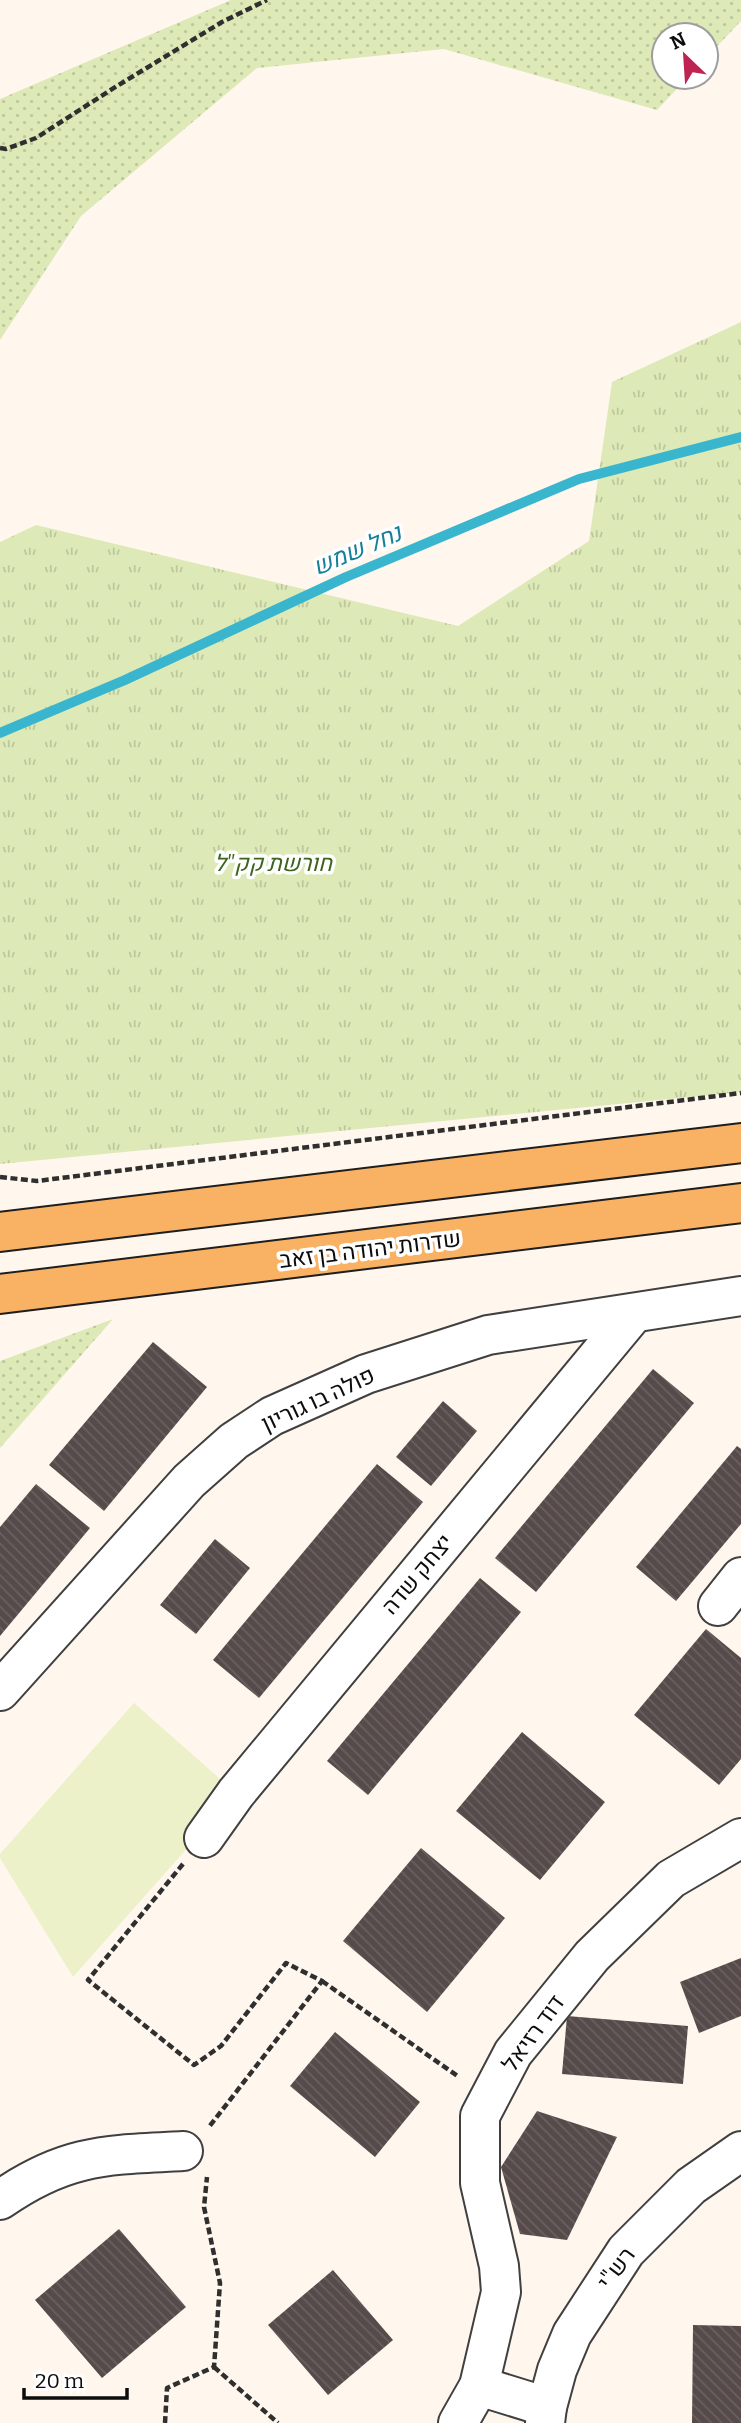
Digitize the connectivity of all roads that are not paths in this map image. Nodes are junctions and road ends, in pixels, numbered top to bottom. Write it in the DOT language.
graph roads {
  1 [pos="741,1143"];
  2 [pos="741,1203"];
  3 [pos="0,1232"];
  4 [pos="0,1294"];
  5 [pos="741,1296"];
  6 [pos="634,1313"];
  7 [pos="0,1691"];
  8 [pos="204,1838"];
  9 [pos="741,1838"];
  10 [pos="201,2151"];
  11 [pos="741,2151"];
  12 [pos="0,2200"];
  13 [pos="479,2386"];
  14 [pos="546,2415"];
  15 [pos="458,2423"];
  1 -- 3 [label="main road"];
  2 -- 4 [label="main road, שדרות יהודה בן זאב"];
  5 -- 6 [label="street, פולה בו גוריון"];
  6 -- 7 [label="street, פולה בו גוריון"];
  6 -- 8 [label="street, יצחק שדה"];
  9 -- 13 [label="street, דוד רזיאל"];
  10 -- 12 [label="street"];
  11 -- 14 [label="street, רש\"י"];
  13 -- 14 [label="street"];
  13 -- 15 [label="street, דוד רזיאל"];
}
